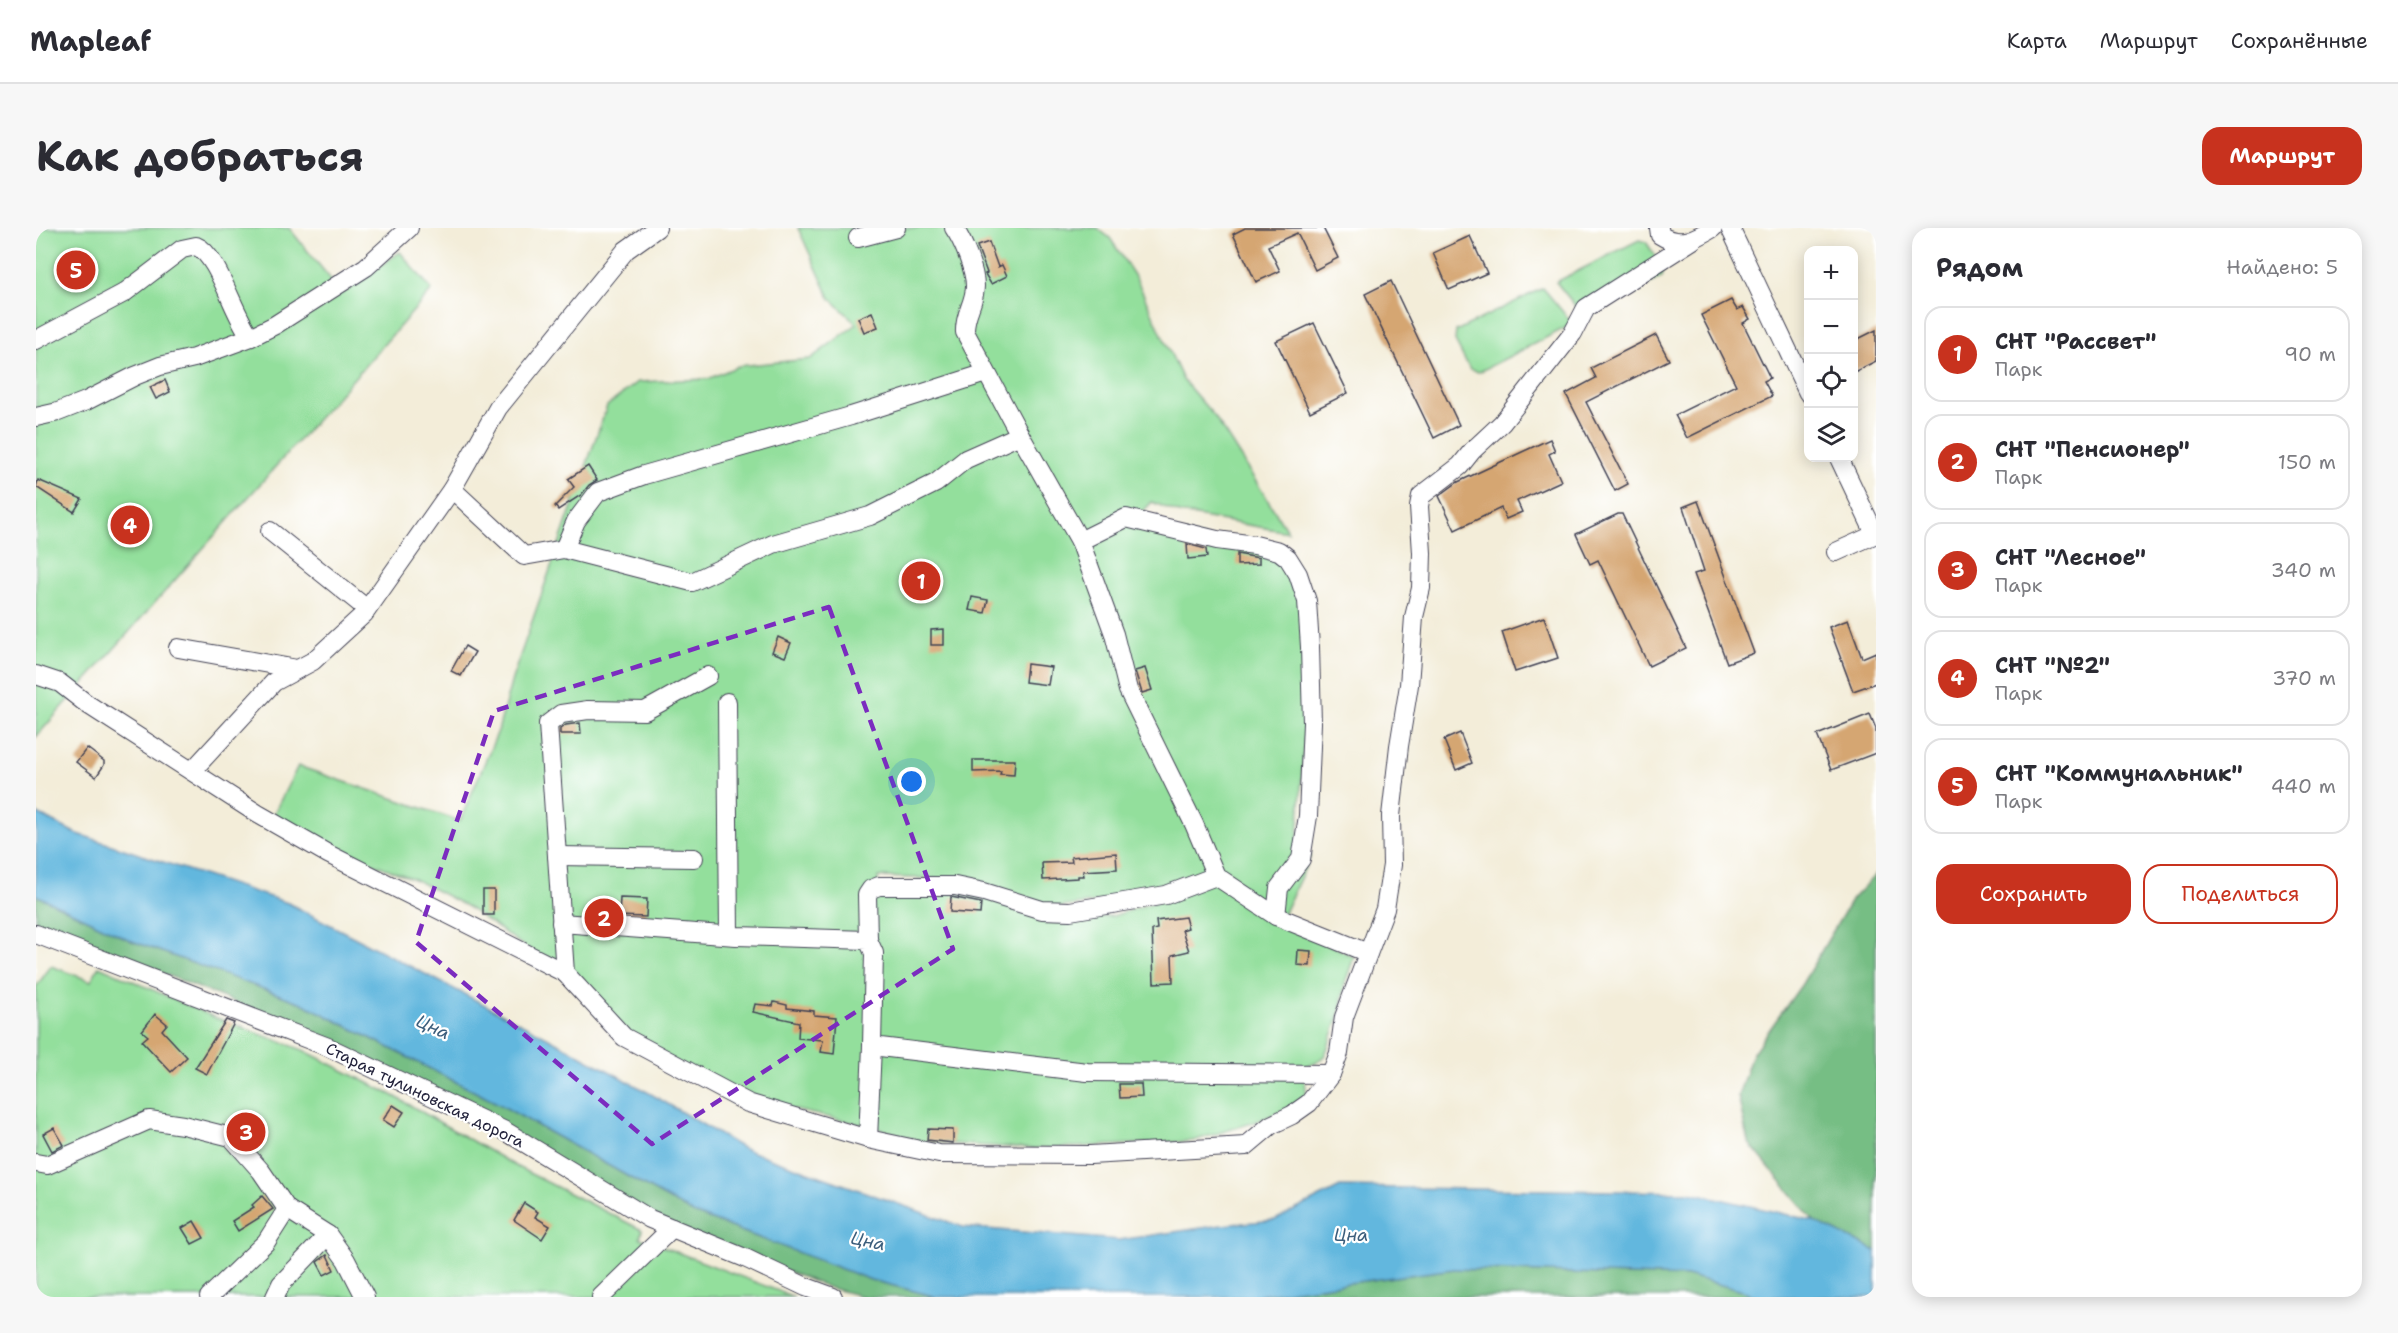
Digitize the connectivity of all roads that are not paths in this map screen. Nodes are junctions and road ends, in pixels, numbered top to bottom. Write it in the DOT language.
graph roads {
  1 [pos="410,228"];
  2 [pos="657,228"];
  3 [pos="897,228"];
  4 [pos="954,228"];
  5 [pos="1659,228"];
  6 [pos="1713,228"];
  7 [pos="1730,228"];
  8 [pos="858,238"];
  9 [pos="1693,240"];
  10 [pos="251,337"];
  11 [pos="36,340"];
  12 [pos="986,373"];
  13 [pos="1804,383"];
  14 [pos="36,417"];
  15 [pos="1020,435"];
  16 [pos="1841,462"];
  17 [pos="452,489"];
  18 [pos="270,531"];
  19 [pos="1876,534"];
  20 [pos="1080,541"];
  21 [pos="564,549"];
  22 [pos="1836,552"];
  23 [pos="368,609"];
  24 [pos="178,648"];
  25 [pos="297,669"];
  26 [pos="36,675"];
  27 [pos="708,676"];
  28 [pos="727,702"];
  29 [pos="192,771"];
  30 [pos="557,856"];
  31 [pos="694,858"];
  32 [pos="1216,876"];
  33 [pos="1276,916"];
  34 [pos="561,923"];
  35 [pos="36,934"];
  36 [pos="729,935"];
  37 [pos="868,940"];
  38 [pos="1368,953"];
  39 [pos="565,973"];
  40 [pos="872,1046"];
  41 [pos="1331,1074"];
  42 [pos="868,1138"];
  43 [pos="36,1163"];
  44 [pos="287,1209"];
  45 [pos="672,1228"];
  46 [pos="328,1234"];
  47 [pos="824,1296"];
  48 [pos="209,1297"];
  49 [pos="274,1297"];
  50 [pos="365,1297"];
  51 [pos="601,1297"];
  1 -- 10 [label="street"];
  2 -- 17 [label="street"];
  3 -- 8 [label="street"];
  4 -- 12 [label="street"];
  5 -- 9 [label="street"];
  6 -- 9 [label="street"];
  7 -- 13 [label="street"];
  9 -- 38 [label="street"];
  10 -- 11 [label="street"];
  10 -- 14 [label="street"];
  12 -- 15 [label="street"];
  12 -- 21 [label="street"];
  15 -- 20 [label="street"];
  15 -- 21 [label="street"];
  16 -- 19 [label="street"];
  17 -- 21 [label="street"];
  17 -- 23 [label="street"];
  18 -- 23 [label="street"];
  19 -- 22 [label="street"];
  20 -- 32 [label="street"];
  20 -- 33 [label="street"];
  23 -- 25 [label="street"];
  24 -- 25 [label="street"];
  25 -- 29 [label="street"];
  26 -- 29 [label="street"];
  27 -- 30 [label="street"];
  28 -- 36 [label="street"];
  29 -- 39 [label="street"];
  30 -- 31 [label="street"];
  30 -- 34 [label="street"];
  32 -- 33 [label="street"];
  32 -- 37 [label="street"];
  33 -- 38 [label="street"];
  34 -- 36 [label="street"];
  34 -- 39 [label="street"];
  35 -- 45 [label="street, Старая тулиновская дорога"];
  36 -- 37 [label="street"];
  37 -- 40 [label="street"];
  38 -- 41 [label="street"];
  39 -- 42 [label="street"];
  40 -- 41 [label="street"];
  40 -- 42 [label="street"];
  41 -- 42 [label="street"];
  43 -- 44 [label="street"];
  44 -- 46 [label="street"];
  44 -- 48 [label="street"];
  45 -- 47 [label="street, Старая тулиновская дорога"];
  45 -- 51 [label="street"];
  46 -- 49 [label="street"];
  46 -- 50 [label="street"];
}
